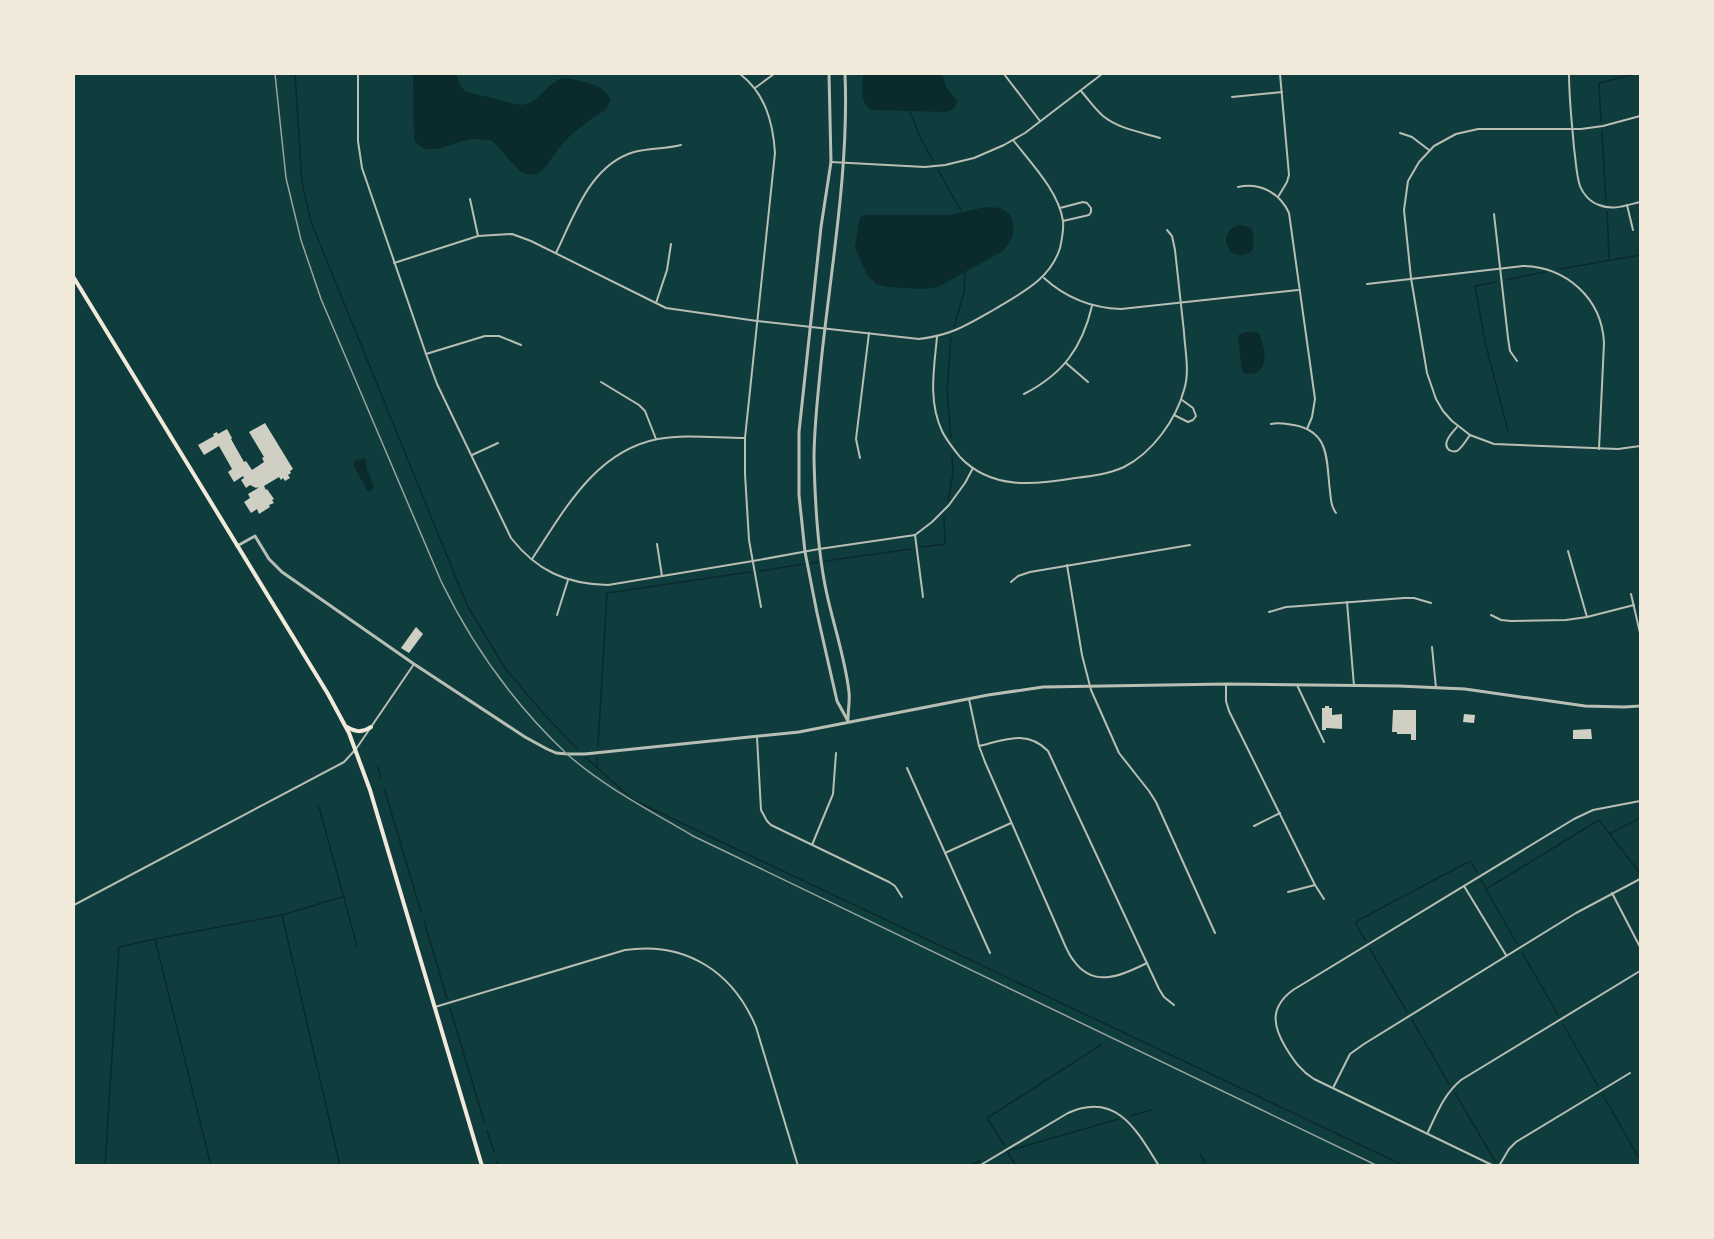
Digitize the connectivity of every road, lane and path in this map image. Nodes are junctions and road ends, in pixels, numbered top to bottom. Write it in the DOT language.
graph roads {
  1 [pos="357,74"];
  2 [pos="740,74"];
  3 [pos="774,74"];
  4 [pos="829,74"];
  5 [pos="844,74"];
  6 [pos="1004,74"];
  7 [pos="1102,74"];
  8 [pos="1280,74"];
  9 [pos="1569,74"];
  10 [pos="755,88"];
  11 [pos="1081,91"];
  12 [pos="1282,92"];
  13 [pos="1232,97"];
  14 [pos="1641,116"];
  15 [pos="1040,121"];
  16 [pos="1572,129"];
  17 [pos="1400,133"];
  18 [pos="1160,138"];
  19 [pos="1013,140"];
  20 [pos="681,145"];
  21 [pos="1429,150"];
  22 [pos="831,162"];
  23 [pos="844,162"];
  24 [pos="1238,187"];
  25 [pos="1278,197"];
  26 [pos="470,199"];
  27 [pos="1641,202"];
  28 [pos="1626,205"];
  29 [pos="1060,208"];
  30 [pos="1494,214"];
  31 [pos="1063,221"];
  32 [pos="1167,230"];
  33 [pos="1633,230"];
  34 [pos="478,236"];
  35 [pos="671,244"];
  36 [pos="556,253"];
  37 [pos="394,263"];
  38 [pos="1500,268"];
  39 [pos="1043,277"];
  40 [pos="74,278"];
  41 [pos="1411,278"];
  42 [pos="1367,284"];
  43 [pos="1298,290"];
  44 [pos="656,303"];
  45 [pos="1181,304"];
  46 [pos="1092,306"];
  47 [pos="757,321"];
  48 [pos="810,327"];
  49 [pos="825,328"];
  50 [pos="869,333"];
  51 [pos="937,337"];
  52 [pos="521,345"];
  53 [pos="426,354"];
  54 [pos="1518,361"];
  55 [pos="1066,363"];
  56 [pos="601,382"];
  57 [pos="1088,382"];
  58 [pos="1024,394"];
  59 [pos="1181,400"];
  60 [pos="1174,415"];
  61 [pos="1271,423"];
  62 [pos="1458,426"];
  63 [pos="1307,429"];
  64 [pos="1470,435"];
  65 [pos="745,438"];
  66 [pos="656,440"];
  67 [pos="498,443"];
  68 [pos="1641,446"];
  69 [pos="1599,449"];
  70 [pos="472,455"];
  71 [pos="860,458"];
  72 [pos="973,468"];
  73 [pos="1336,513"];
  74 [pos="915,535"];
  75 [pos="657,544"];
  76 [pos="1190,545"];
  77 [pos="237,546"];
  78 [pos="819,549"];
  79 [pos="1568,551"];
  80 [pos="805,552"];
  81 [pos="532,559"];
  82 [pos="753,561"];
  83 [pos="1067,565"];
  84 [pos="662,576"];
  85 [pos="568,580"];
  86 [pos="1011,582"];
  87 [pos="1631,594"];
  88 [pos="923,597"];
  89 [pos="1347,602"];
  90 [pos="1431,603"];
  91 [pos="1634,605"];
  92 [pos="761,607"];
  93 [pos="1269,612"];
  94 [pos="557,615"];
  95 [pos="1491,615"];
  96 [pos="1587,618"];
  97 [pos="1641,633"];
  98 [pos="1432,647"];
  99 [pos="414,664"];
  100 [pos="1226,684"];
  101 [pos="1089,685"];
  102 [pos="1297,685"];
  103 [pos="1354,686"];
  104 [pos="1437,688"];
  105 [pos="969,699"];
  106 [pos="1641,706"];
  107 [pos="848,721"];
  108 [pos="346,726"];
  109 [pos="371,728"];
  110 [pos="757,737"];
  111 [pos="1324,742"];
  112 [pos="979,746"];
  113 [pos="356,749"];
  114 [pos="836,753"];
  115 [pos="908,768"];
  116 [pos="1641,801"];
  117 [pos="1280,813"];
  118 [pos="1011,823"];
  119 [pos="1254,826"];
  120 [pos="812,845"];
  121 [pos="945,853"];
  122 [pos="1641,879"];
  123 [pos="1316,885"];
  124 [pos="1464,885"];
  125 [pos="1288,892"];
  126 [pos="1612,893"];
  127 [pos="902,897"];
  128 [pos="1324,899"];
  129 [pos="74,904"];
  130 [pos="1215,933"];
  131 [pos="1641,947"];
  132 [pos="990,953"];
  133 [pos="1507,956"];
  134 [pos="1147,963"];
  135 [pos="1641,970"];
  136 [pos="1174,1005"];
  137 [pos="435,1007"];
  138 [pos="1630,1073"];
  139 [pos="1333,1088"];
  140 [pos="1427,1134"];
  141 [pos="482,1166"];
  142 [pos="798,1166"];
  143 [pos="979,1166"];
  144 [pos="1159,1166"];
  145 [pos="1494,1166"];
  146 [pos="1500,1166"];
  1 -- 37 [label="street"];
  2 -- 10 [label="street"];
  3 -- 10 [label="street"];
  4 -- 22 [label="street"];
  5 -- 23 [label="street"];
  6 -- 15 [label="street"];
  7 -- 11 [label="street"];
  8 -- 12 [label="street"];
  9 -- 16 [label="street"];
  10 -- 47 [label="street"];
  11 -- 15 [label="street"];
  11 -- 18 [label="street"];
  12 -- 13 [label="street"];
  12 -- 25 [label="street"];
  14 -- 16 [label="street"];
  15 -- 19 [label="street"];
  16 -- 21 [label="street"];
  16 -- 28 [label="street"];
  17 -- 21 [label="street"];
  19 -- 23 [label="street"];
  19 -- 29 [label="street"];
  20 -- 36 [label="street"];
  21 -- 41 [label="street"];
  22 -- 23 [label="street"];
  22 -- 48 [label="street"];
  23 -- 49 [label="street"];
  24 -- 25 [label="street"];
  25 -- 43 [label="street"];
  26 -- 34 [label="street"];
  27 -- 28 [label="street"];
  28 -- 33 [label="street"];
  29 -- 31 [label="street"];
  29 -- 31 [label="street"];
  30 -- 38 [label="street"];
  31 -- 39 [label="street"];
  32 -- 45 [label="street"];
  34 -- 36 [label="street"];
  34 -- 37 [label="street"];
  35 -- 44 [label="street"];
  36 -- 44 [label="street"];
  37 -- 53 [label="street"];
  38 -- 41 [label="street"];
  38 -- 54 [label="street"];
  38 -- 69 [label="street"];
  39 -- 46 [label="street"];
  39 -- 51 [label="street"];
  40 -- 77 [label="main road"];
  41 -- 42 [label="street"];
  41 -- 62 [label="street"];
  43 -- 45 [label="street"];
  43 -- 63 [label="street"];
  44 -- 47 [label="street"];
  45 -- 46 [label="street"];
  45 -- 59 [label="street"];
  46 -- 55 [label="street"];
  47 -- 48 [label="street"];
  47 -- 65 [label="street"];
  48 -- 49 [label="street"];
  48 -- 80 [label="street"];
  49 -- 50 [label="street"];
  49 -- 78 [label="street"];
  50 -- 51 [label="street"];
  50 -- 71 [label="street"];
  51 -- 72 [label="street"];
  52 -- 53 [label="street"];
  53 -- 70 [label="street"];
  55 -- 57 [label="street"];
  55 -- 58 [label="street"];
  56 -- 66 [label="street"];
  59 -- 60 [label="street"];
  59 -- 60 [label="street"];
  60 -- 72 [label="street"];
  61 -- 63 [label="street"];
  62 -- 64 [label="street"];
  62 -- 64 [label="street"];
  63 -- 73 [label="street"];
  64 -- 69 [label="street"];
  65 -- 66 [label="street"];
  65 -- 82 [label="street"];
  66 -- 81 [label="street"];
  67 -- 70 [label="street"];
  68 -- 69 [label="street"];
  70 -- 81 [label="street"];
  72 -- 74 [label="street"];
  74 -- 78 [label="street"];
  74 -- 88 [label="street"];
  75 -- 84 [label="street"];
  76 -- 83 [label="street"];
  77 -- 99 [label="street"];
  77 -- 108 [label="main road"];
  78 -- 80 [label="street"];
  78 -- 107 [label="street"];
  79 -- 96 [label="street"];
  80 -- 82 [label="street"];
  80 -- 107 [label="street"];
  81 -- 85 [label="street"];
  82 -- 84 [label="street"];
  82 -- 92 [label="street"];
  83 -- 86 [label="street"];
  83 -- 101 [label="street"];
  84 -- 85 [label="street"];
  85 -- 94 [label="street"];
  87 -- 91 [label="street"];
  89 -- 90 [label="street"];
  89 -- 93 [label="street"];
  89 -- 103 [label="street"];
  91 -- 96 [label="street"];
  91 -- 97 [label="street"];
  95 -- 96 [label="street"];
  98 -- 104 [label="street"];
  99 -- 109 [label="street"];
  99 -- 110 [label="street"];
  100 -- 101 [label="street"];
  100 -- 102 [label="street"];
  100 -- 117 [label="street"];
  101 -- 105 [label="street"];
  101 -- 130 [label="street"];
  102 -- 103 [label="street"];
  102 -- 111 [label="street"];
  103 -- 104 [label="street"];
  104 -- 106 [label="street"];
  105 -- 107 [label="street"];
  105 -- 112 [label="street"];
  107 -- 110 [label="street"];
  108 -- 109 [label="main road"];
  108 -- 113 [label="main road"];
  109 -- 113 [label="street"];
  110 -- 120 [label="street"];
  112 -- 118 [label="street"];
  112 -- 134 [label="street"];
  113 -- 129 [label="street"];
  113 -- 137 [label="main road"];
  114 -- 120 [label="street"];
  115 -- 121 [label="street"];
  116 -- 124 [label="street"];
  117 -- 119 [label="street"];
  117 -- 123 [label="street"];
  118 -- 121 [label="street"];
  118 -- 134 [label="street"];
  120 -- 127 [label="street"];
  121 -- 132 [label="street"];
  122 -- 126 [label="street"];
  123 -- 125 [label="street"];
  123 -- 128 [label="street"];
  124 -- 133 [label="street"];
  124 -- 139 [label="street"];
  126 -- 131 [label="street"];
  126 -- 133 [label="street"];
  133 -- 139 [label="street"];
  134 -- 136 [label="street"];
  135 -- 140 [label="street"];
  137 -- 141 [label="main road"];
  137 -- 142 [label="street"];
  138 -- 146 [label="street"];
  139 -- 140 [label="street"];
  140 -- 145 [label="street"];
  143 -- 144 [label="street"];
}
